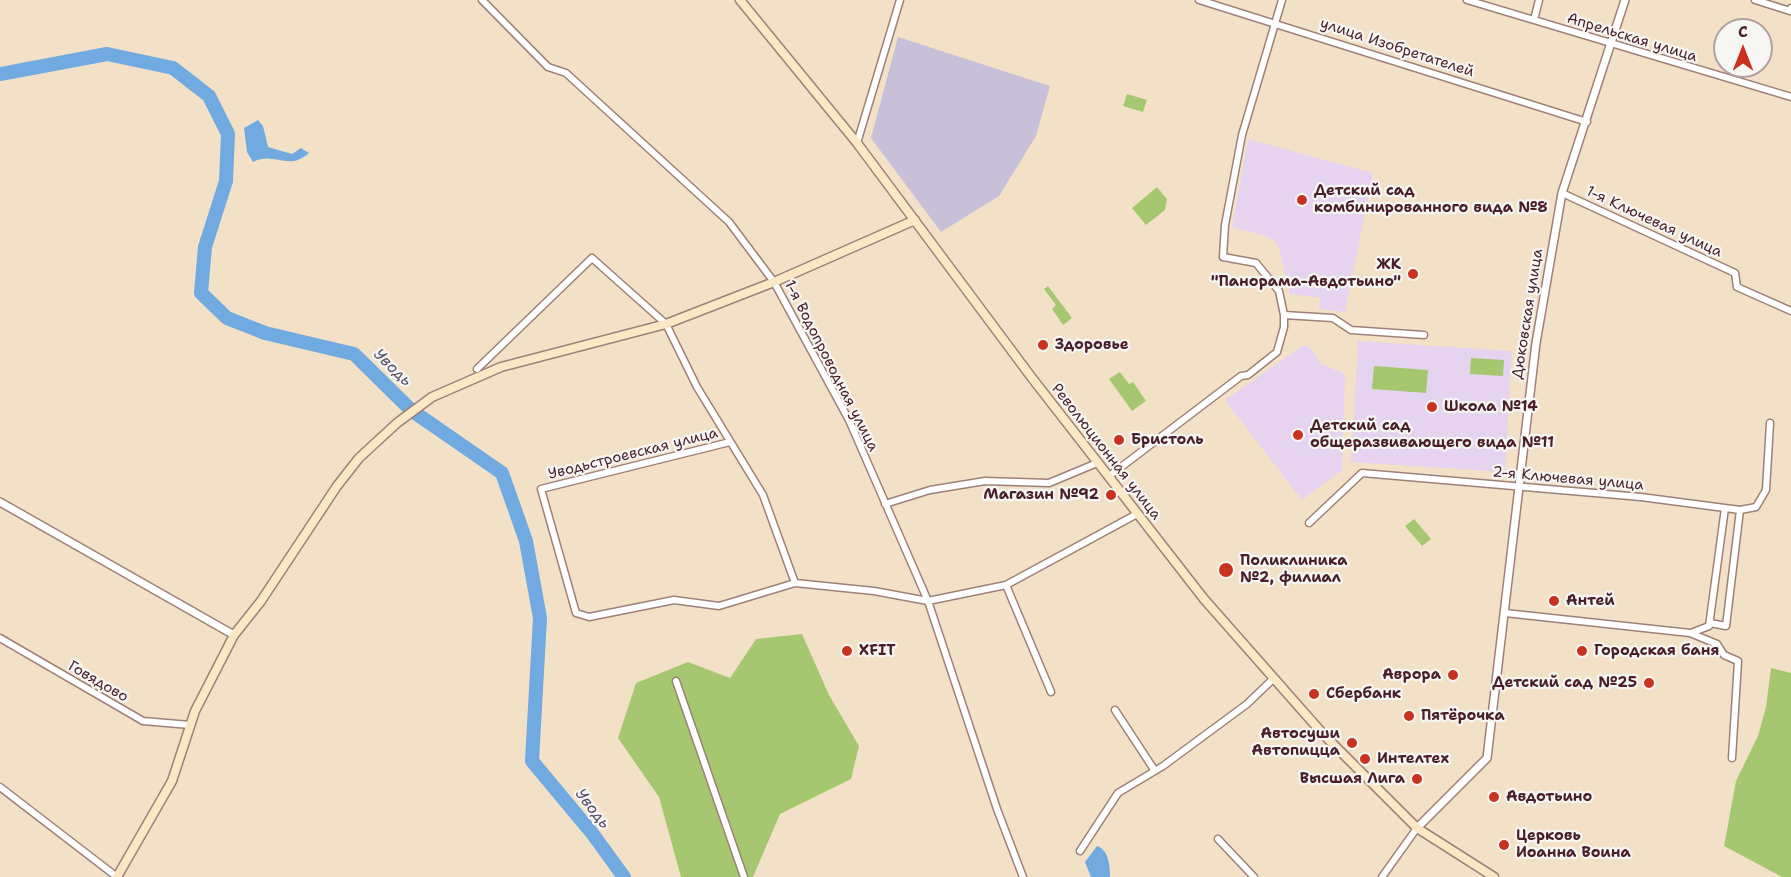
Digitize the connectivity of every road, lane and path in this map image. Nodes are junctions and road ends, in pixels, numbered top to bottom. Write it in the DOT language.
graph roads {
  1 [pos="482,0"];
  2 [pos="740,0"];
  3 [pos="900,0"];
  4 [pos="1199,0"];
  5 [pos="1282,0"];
  6 [pos="1467,0"];
  7 [pos="1539,0"];
  8 [pos="1625,0"];
  9 [pos="1755,0"];
  10 [pos="1791,8"];
  11 [pos="1534,20"];
  12 [pos="1276,22"];
  13 [pos="1610,45"];
  14 [pos="1791,97"];
  15 [pos="1587,122"];
  16 [pos="857,144"];
  17 [pos="1562,193"];
  18 [pos="915,220"];
  19 [pos="774,282"];
  20 [pos="1791,311"];
  21 [pos="1284,315"];
  22 [pos="666,324"];
  23 [pos="1424,335"];
  24 [pos="477,369"];
  25 [pos="1770,423"];
  26 [pos="730,442"];
  27 [pos="1097,463"];
  28 [pos="1108,477"];
  29 [pos="1518,486"];
  30 [pos="0,502"];
  31 [pos="885,504"];
  32 [pos="1725,508"];
  33 [pos="1740,510"];
  34 [pos="1137,514"];
  35 [pos="1309,523"];
  36 [pos="795,583"];
  37 [pos="1006,585"];
  38 [pos="928,602"];
  39 [pos="1505,613"];
  40 [pos="1710,623"];
  41 [pos="1690,633"];
  42 [pos="234,634"];
  43 [pos="0,638"];
  44 [pos="1273,679"];
  45 [pos="676,681"];
  46 [pos="1051,692"];
  47 [pos="1115,710"];
  48 [pos="190,725"];
  49 [pos="1732,758"];
  50 [pos="1155,771"];
  51 [pos="0,787"];
  52 [pos="1417,828"];
  53 [pos="1218,839"];
  54 [pos="1080,851"];
  55 [pos="117,877"];
  56 [pos="744,877"];
  57 [pos="1023,877"];
  58 [pos="1254,877"];
  59 [pos="1382,877"];
  60 [pos="1494,877"];
  1 -- 19 [label="street, 1-я Водопроводная улица"];
  2 -- 16 [label="main road, Революционная улица"];
  3 -- 16 [label="street"];
  4 -- 12 [label="street, улица Изобретателей"];
  5 -- 12 [label="street"];
  6 -- 11 [label="street, Апрельская улица"];
  7 -- 11 [label="street"];
  8 -- 13 [label="street, Дюковская улица"];
  9 -- 10 [label="street"];
  11 -- 13 [label="street, Апрельская улица"];
  12 -- 15 [label="street, улица Изобретателей"];
  12 -- 21 [label="street"];
  13 -- 14 [label="street, Апрельская улица"];
  13 -- 15 [label="street, Дюковская улица"];
  15 -- 17 [label="street, Дюковская улица"];
  16 -- 18 [label="main road, Революционная улица"];
  17 -- 20 [label="street, 1-я Ключевая улица"];
  17 -- 29 [label="street, Дюковская улица"];
  18 -- 19 [label="main road"];
  18 -- 27 [label="main road, Революционная улица"];
  19 -- 22 [label="main road"];
  19 -- 31 [label="street, 1-я Водопроводная улица"];
  21 -- 23 [label="street"];
  21 -- 28 [label="street"];
  22 -- 24 [label="street"];
  22 -- 26 [label="street"];
  22 -- 42 [label="main road"];
  25 -- 33 [label="street"];
  26 -- 36 [label="street"];
  26 -- 36 [label="street, Уводьстроевская улица"];
  27 -- 28 [label="main road, Революционная улица"];
  27 -- 31 [label="street"];
  28 -- 34 [label="main road, Революционная улица"];
  29 -- 32 [label="street, 2-я Ключевая улица"];
  29 -- 35 [label="street, 2-я Ключевая улица"];
  29 -- 39 [label="street, Дюковская улица"];
  30 -- 42 [label="street"];
  31 -- 38 [label="street, 1-я Водопроводная улица"];
  32 -- 33 [label="street, 2-я Ключевая улица"];
  32 -- 40 [label="street"];
  33 -- 40 [label="street"];
  34 -- 37 [label="street"];
  34 -- 44 [label="main road, Революционная улица"];
  36 -- 38 [label="street"];
  37 -- 38 [label="street"];
  37 -- 46 [label="street"];
  38 -- 57 [label="street, 1-я Водопроводная улица"];
  39 -- 41 [label="street"];
  39 -- 52 [label="street, Дюковская улица"];
  40 -- 41 [label="street"];
  41 -- 49 [label="street"];
  42 -- 48 [label="main road"];
  43 -- 48 [label="street, Говядово"];
  44 -- 50 [label="street"];
  44 -- 52 [label="main road, Революционная улица"];
  45 -- 56 [label="street"];
  47 -- 50 [label="street"];
  48 -- 55 [label="main road"];
  50 -- 54 [label="street"];
  51 -- 55 [label="street"];
  52 -- 59 [label="street"];
  52 -- 60 [label="main road, Революционная улица"];
  53 -- 58 [label="street"];
}
